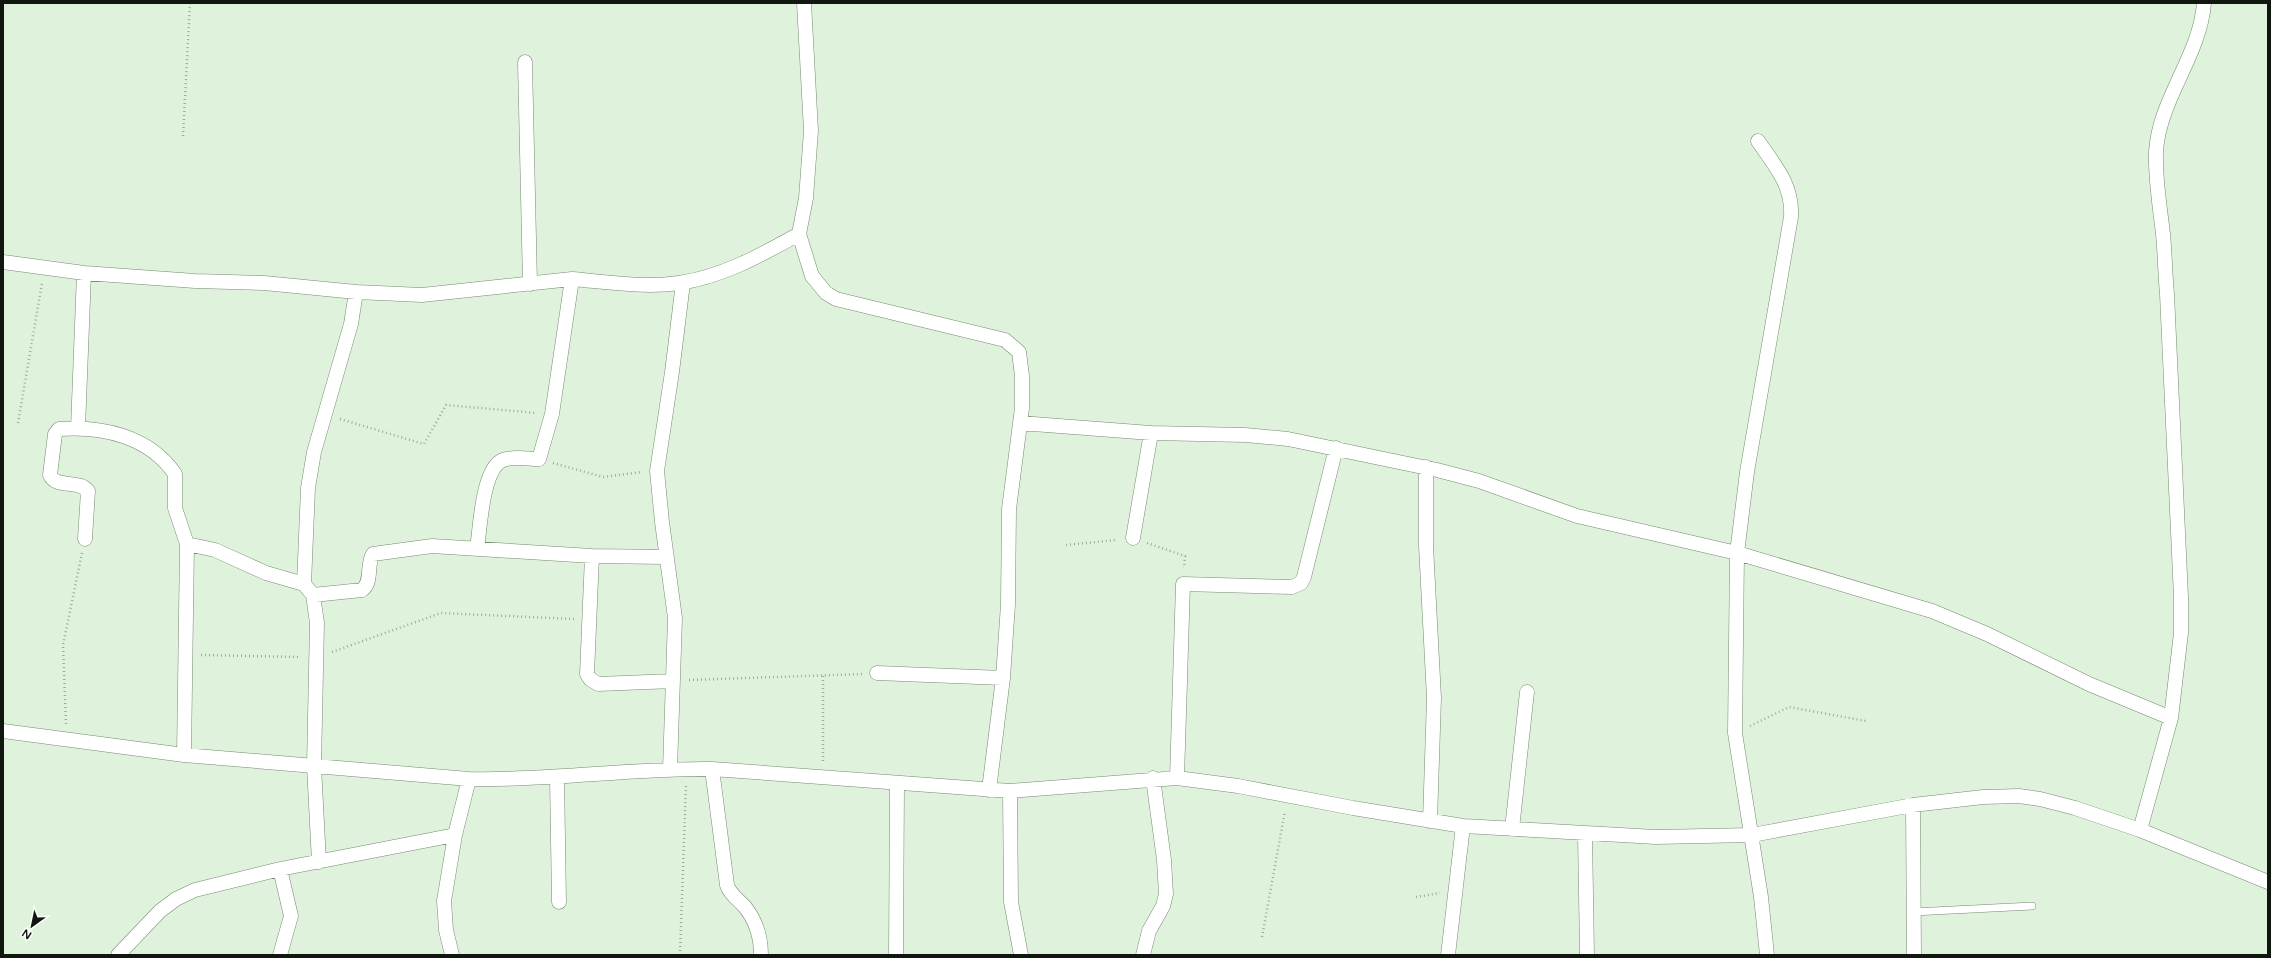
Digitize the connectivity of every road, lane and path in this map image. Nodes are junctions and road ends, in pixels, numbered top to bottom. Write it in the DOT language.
graph roads {
  1 [pos="190,3"];
  2 [pos="804,3"];
  3 [pos="2204,3"];
  4 [pos="525,62"];
  5 [pos="183,136"];
  6 [pos="1758,141"];
  7 [pos="799,234"];
  8 [pos="3,262"];
  9 [pos="44,269"];
  10 [pos="84,273"];
  11 [pos="572,280"];
  12 [pos="682,283"];
  13 [pos="530,284"];
  14 [pos="356,292"];
  15 [pos="552,414"];
  16 [pos="326,415"];
  17 [pos="18,423"];
  18 [pos="1020,423"];
  19 [pos="78,428"];
  20 [pos="1151,433"];
  21 [pos="1336,448"];
  22 [pos="539,459"];
  23 [pos="1426,468"];
  24 [pos="657,471"];
  25 [pos="1133,538"];
  26 [pos="85,539"];
  27 [pos="187,544"];
  28 [pos="1066,546"];
  29 [pos="477,549"];
  30 [pos="1737,553"];
  31 [pos="592,556"];
  32 [pos="666,557"];
  33 [pos="304,584"];
  34 [pos="1183,584"];
  35 [pos="313,595"];
  36 [pos="589,620"];
  37 [pos="187,655"];
  38 [pos="318,658"];
  39 [pos="877,673"];
  40 [pos="823,676"];
  41 [pos="1003,678"];
  42 [pos="672,681"];
  43 [pos="1527,692"];
  44 [pos="2171,718"];
  45 [pos="1866,722"];
  46 [pos="3,731"];
  47 [pos="1735,733"];
  48 [pos="67,740"];
  49 [pos="184,755"];
  50 [pos="314,766"];
  51 [pos="670,769"];
  52 [pos="686,769"];
  53 [pos="712,769"];
  54 [pos="822,776"];
  55 [pos="557,777"];
  56 [pos="1153,778"];
  57 [pos="1177,778"];
  58 [pos="469,779"];
  59 [pos="897,782"];
  60 [pos="989,790"];
  61 [pos="1010,790"];
  62 [pos="1288,794"];
  63 [pos="1913,806"];
  64 [pos="1430,821"];
  65 [pos="1463,826"];
  66 [pos="1512,830"];
  67 [pos="2140,830"];
  68 [pos="1585,834"];
  69 [pos="456,835"];
  70 [pos="1752,835"];
  71 [pos="318,862"];
  72 [pos="280,869"];
  73 [pos="2268,882"];
  74 [pos="1456,890"];
  75 [pos="1416,897"];
  76 [pos="559,902"];
  77 [pos="2032,906"];
  78 [pos="1913,912"];
  79 [pos="1262,937"];
  80 [pos="118,955"];
  81 [pos="280,955"];
  82 [pos="452,955"];
  83 [pos="680,955"];
  84 [pos="761,955"];
  85 [pos="896,955"];
  86 [pos="1021,955"];
  87 [pos="1143,955"];
  88 [pos="1448,955"];
  89 [pos="1587,955"];
  90 [pos="1767,955"];
  91 [pos="1914,955"];
  1 -- 5 [label="path"];
  2 -- 7 [label="street"];
  3 -- 44 [label="street"];
  4 -- 13 [label="street"];
  6 -- 30 [label="street"];
  7 -- 12 [label="street"];
  7 -- 18 [label="street"];
  8 -- 9 [label="street"];
  9 -- 10 [label="street"];
  9 -- 17 [label="path"];
  10 -- 14 [label="street"];
  10 -- 19 [label="street"];
  11 -- 12 [label="street"];
  11 -- 13 [label="street"];
  11 -- 15 [label="street"];
  12 -- 24 [label="street"];
  13 -- 14 [label="street"];
  14 -- 16 [label="street"];
  15 -- 16 [label="path"];
  15 -- 22 [label="street"];
  16 -- 33 [label="street"];
  18 -- 20 [label="street"];
  18 -- 41 [label="street"];
  19 -- 26 [label="street"];
  19 -- 27 [label="street"];
  20 -- 21 [label="street"];
  20 -- 25 [label="street"];
  21 -- 23 [label="street"];
  21 -- 34 [label="street"];
  22 -- 24 [label="path"];
  22 -- 29 [label="street"];
  23 -- 30 [label="street"];
  23 -- 64 [label="street"];
  24 -- 32 [label="street"];
  25 -- 28 [label="path"];
  25 -- 34 [label="path"];
  26 -- 48 [label="path"];
  27 -- 33 [label="street"];
  27 -- 37 [label="street"];
  29 -- 31 [label="street"];
  29 -- 35 [label="street"];
  30 -- 44 [label="street"];
  30 -- 47 [label="street"];
  31 -- 32 [label="street"];
  31 -- 36 [label="street"];
  32 -- 42 [label="street"];
  33 -- 35 [label="street"];
  34 -- 57 [label="street"];
  35 -- 38 [label="street"];
  36 -- 38 [label="path"];
  36 -- 42 [label="street"];
  37 -- 38 [label="path"];
  37 -- 49 [label="street"];
  38 -- 50 [label="street"];
  39 -- 40 [label="path"];
  39 -- 41 [label="street"];
  40 -- 42 [label="path"];
  40 -- 54 [label="path"];
  41 -- 60 [label="street"];
  42 -- 51 [label="street"];
  43 -- 66 [label="street"];
  44 -- 67 [label="street"];
  45 -- 47 [label="path"];
  46 -- 48 [label="street"];
  47 -- 70 [label="street"];
  48 -- 49 [label="street"];
  49 -- 50 [label="street"];
  50 -- 58 [label="street"];
  50 -- 71 [label="street"];
  51 -- 52 [label="street"];
  51 -- 55 [label="street"];
  52 -- 53 [label="street"];
  52 -- 83 [label="path"];
  53 -- 54 [label="street"];
  53 -- 84 [label="street"];
  54 -- 59 [label="street"];
  55 -- 58 [label="street"];
  55 -- 76 [label="street"];
  56 -- 57 [label="street"];
  56 -- 61 [label="street"];
  56 -- 87 [label="street"];
  57 -- 62 [label="street"];
  58 -- 69 [label="street"];
  59 -- 60 [label="street"];
  59 -- 85 [label="street"];
  60 -- 61 [label="street"];
  61 -- 86 [label="street"];
  62 -- 64 [label="street"];
  62 -- 79 [label="path"];
  63 -- 67 [label="street"];
  63 -- 70 [label="street"];
  63 -- 78 [label="street"];
  64 -- 65 [label="street"];
  65 -- 66 [label="street"];
  65 -- 74 [label="street"];
  66 -- 68 [label="street"];
  67 -- 73 [label="street"];
  68 -- 70 [label="street"];
  68 -- 89 [label="street"];
  69 -- 71 [label="street"];
  69 -- 82 [label="street"];
  70 -- 90 [label="street"];
  71 -- 72 [label="street"];
  72 -- 80 [label="street"];
  72 -- 81 [label="street"];
  74 -- 75 [label="path"];
  74 -- 88 [label="street"];
  77 -- 78 [label="lane"];
  78 -- 91 [label="street"];
}
